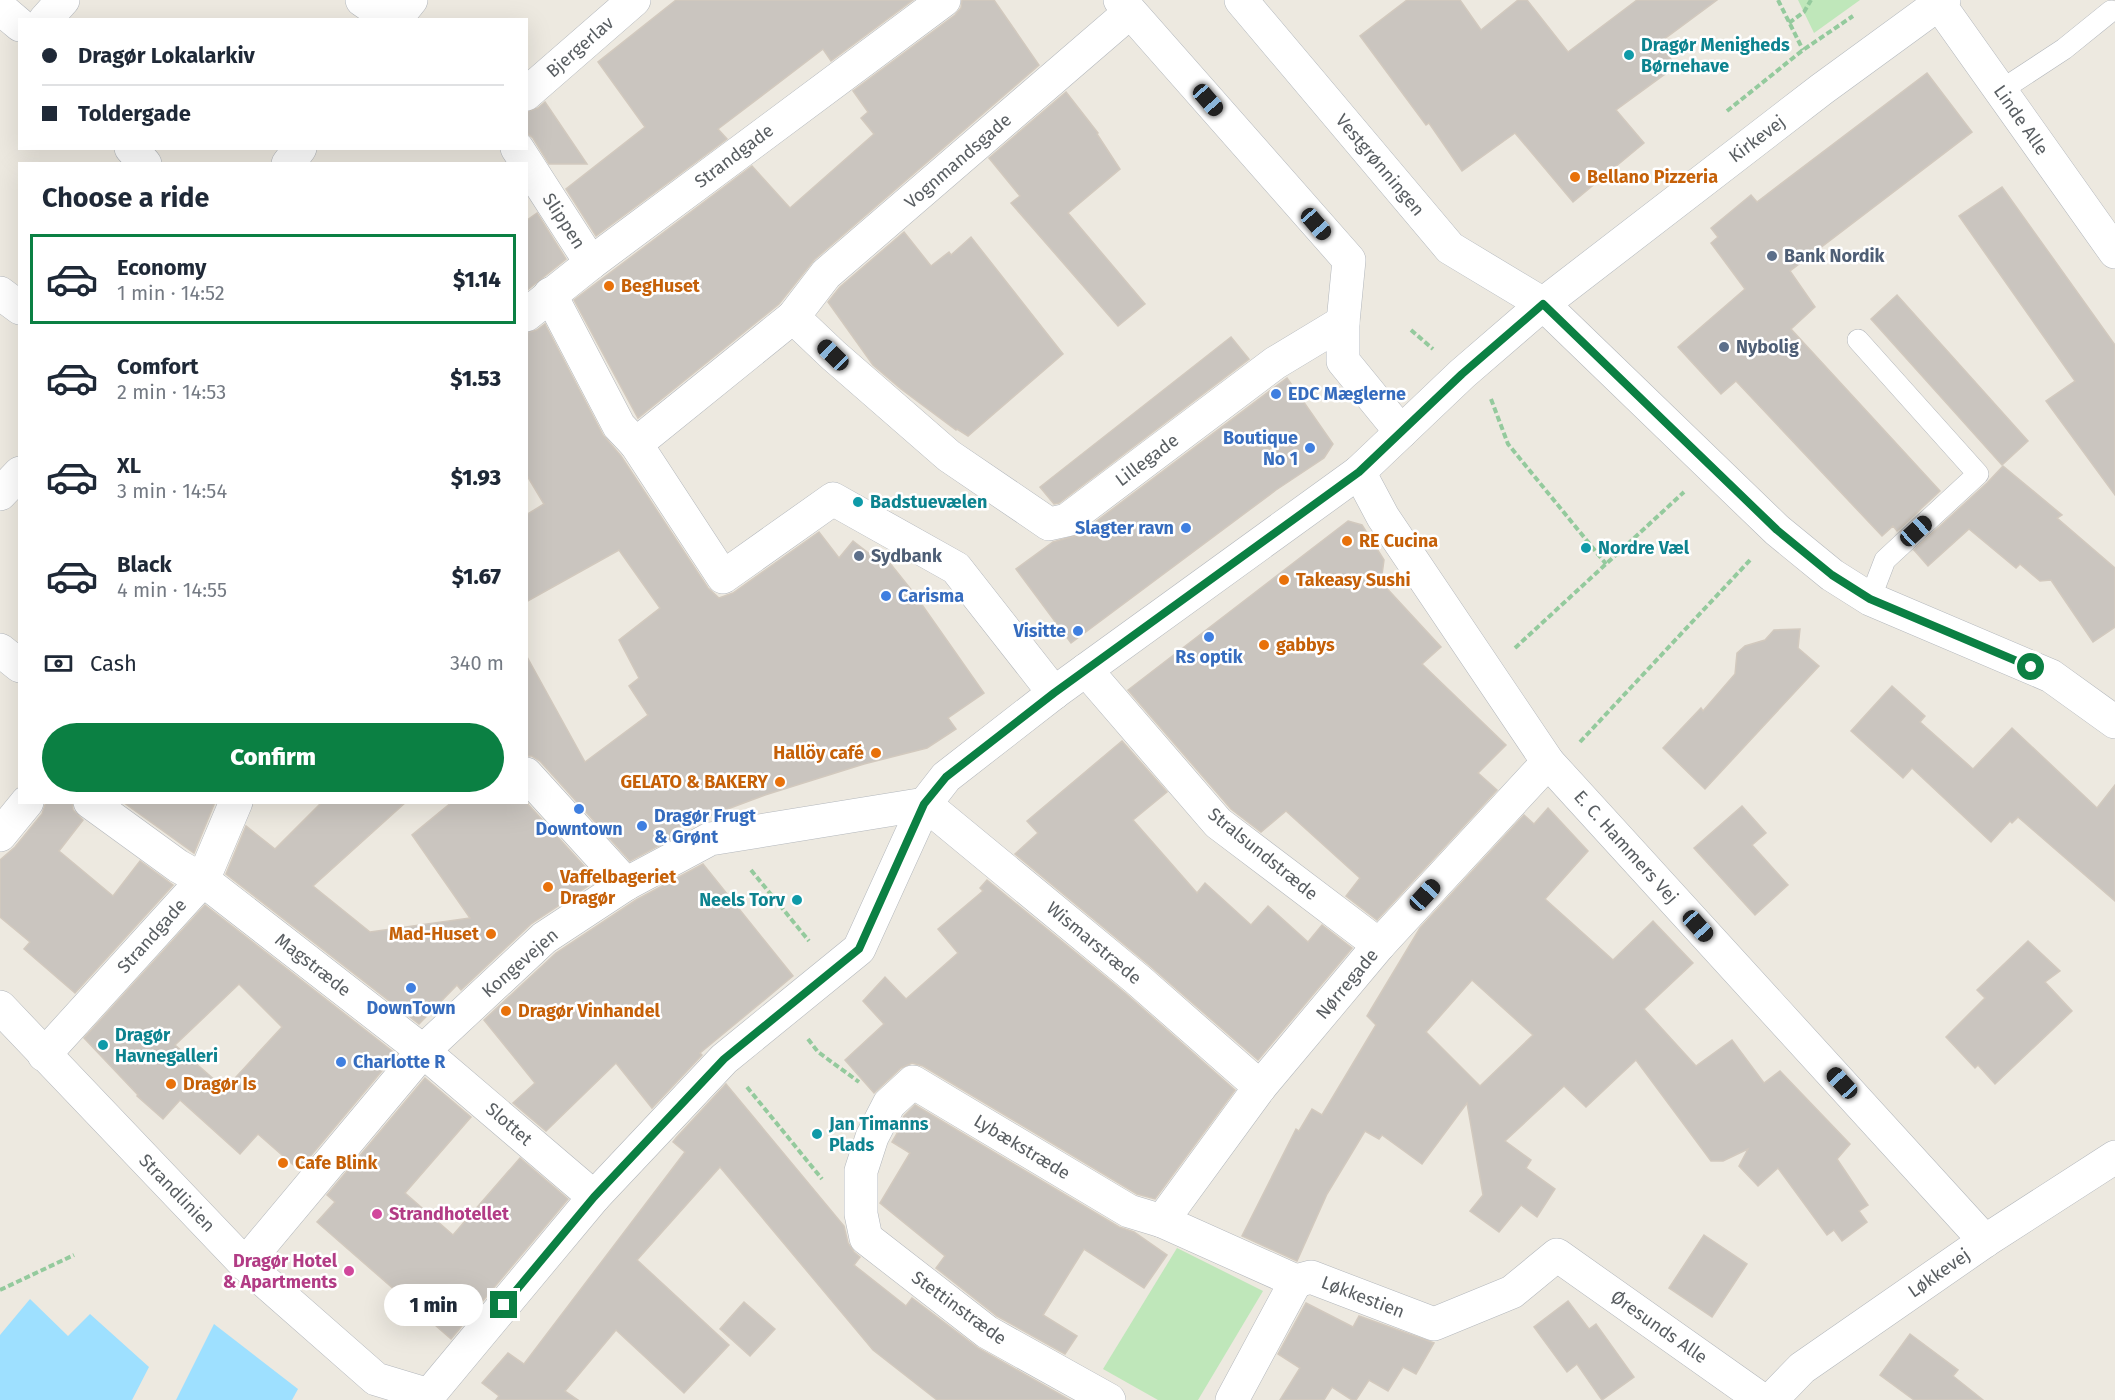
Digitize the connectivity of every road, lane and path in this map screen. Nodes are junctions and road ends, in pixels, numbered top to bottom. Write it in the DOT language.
graph roads {
  1 [pos="63,0"];
  2 [pos="362,0"];
  3 [pos="411,0"];
  4 [pos="634,0"];
  5 [pos="944,0"];
  6 [pos="1240,0"];
  7 [pos="1778,0"];
  8 [pos="1810,0"];
  9 [pos="1941,2"];
  10 [pos="1125,6"];
  11 [pos="2108,6"];
  12 [pos="0,8"];
  13 [pos="47,18"];
  14 [pos="390,18"];
  15 [pos="395,18"];
  16 [pos="1789,22"];
  17 [pos="18,23"];
  18 [pos="1822,89"];
  19 [pos="2000,91"];
  20 [pos="528,92"];
  21 [pos="133,150"];
  22 [pos="143,162"];
  23 [pos="528,165"];
  24 [pos="2111,238"];
  25 [pos="591,263"];
  26 [pos="0,293"];
  27 [pos="1543,304"];
  28 [pos="538,305"];
  29 [pos="18,306"];
  30 [pos="793,317"];
  31 [pos="1343,322"];
  32 [pos="1411,330"];
  33 [pos="1858,340"];
  34 [pos="1462,374"];
  35 [pos="1401,432"];
  36 [pos="636,444"];
  37 [pos="1711,467"];
  38 [pos="1359,472"];
  39 [pos="18,475"];
  40 [pos="0,494"];
  41 [pos="1777,530"];
  42 [pos="1606,564"];
  43 [pos="1870,599"];
  44 [pos="0,650"];
  45 [pos="18,664"];
  46 [pos="1086,670"];
  47 [pos="1488,673"];
  48 [pos="1054,693"];
  49 [pos="2115,722"];
  50 [pos="1552,765"];
  51 [pos="528,776"];
  52 [pos="25,804"];
  53 [pos="93,804"];
  54 [pos="235,804"];
  55 [pos="924,804"];
  56 [pos="742,834"];
  57 [pos="0,835"];
  58 [pos="203,880"];
  59 [pos="626,884"];
  60 [pos="1379,945"];
  61 [pos="834,970"];
  62 [pos="0,1007"];
  63 [pos="785,1010"];
  64 [pos="423,1051"];
  65 [pos="44,1055"];
  66 [pos="724,1059"];
  67 [pos="1260,1087"];
  68 [pos="889,1104"];
  69 [pos="2115,1157"];
  70 [pos="594,1197"];
  71 [pos="861,1214"];
  72 [pos="1162,1221"];
  73 [pos="1986,1241"];
  74 [pos="74,1255"];
  75 [pos="1557,1255"];
  76 [pos="244,1264"];
  77 [pos="1296,1281"];
  78 [pos="0,1290"];
  79 [pos="1109,1400"];
  80 [pos="1232,1400"];
  81 [pos="1762,1400"];
  82 [pos="1771,1400"];
  1 -- 13 [label="street"];
  2 -- 14 [label="street"];
  3 -- 15 [label="street"];
  4 -- 20 [label="street, Bjergerlav"];
  5 -- 25 [label="street, Strandgade"];
  6 -- 27 [label="street, Vestgrønningen"];
  7 -- 16 [label="path"];
  8 -- 16 [label="path"];
  9 -- 18 [label="street, Kirkevej"];
  9 -- 19 [label="street, Linde Alle"];
  10 -- 30 [label="street, Vognmandsgade"];
  10 -- 31 [label="street"];
  11 -- 19 [label="lane"];
  12 -- 17 [label="street"];
  16 -- 18 [label="path"];
  18 -- 27 [label="street, Kirkevej"];
  19 -- 24 [label="street, Linde Alle"];
  21 -- 22 [label="street"];
  23 -- 25 [label="street, Slippen"];
  25 -- 28 [label="street, Strandgade"];
  26 -- 29 [label="street"];
  27 -- 34 [label="street"];
  27 -- 37 [label="street, Vestgrønningen"];
  28 -- 36 [label="street"];
  30 -- 31 [label="street, Lillegade"];
  30 -- 36 [label="street"];
  31 -- 35 [label="street"];
  32 -- 34 [label="path"];
  33 -- 43 [label="lane"];
  34 -- 35 [label="street"];
  34 -- 42 [label="path"];
  35 -- 38 [label="street"];
  36 -- 48 [label="street"];
  37 -- 41 [label="street, Vestgrønningen"];
  37 -- 42 [label="path"];
  38 -- 46 [label="street"];
  38 -- 47 [label="street, E. C. Hammers Vej"];
  39 -- 40 [label="street"];
  41 -- 43 [label="street, Vestgrønningen"];
  41 -- 50 [label="path"];
  42 -- 47 [label="path"];
  43 -- 49 [label="street, Vestgrønningen"];
  44 -- 45 [label="street"];
  46 -- 48 [label="street"];
  46 -- 60 [label="street, Stralsundstræde"];
  47 -- 50 [label="street, E. C. Hammers Vej"];
  48 -- 55 [label="street"];
  50 -- 60 [label="street, Nørregade"];
  50 -- 73 [label="street, E. C. Hammers Vej"];
  51 -- 59 [label="street"];
  52 -- 57 [label="street"];
  53 -- 58 [label="street, Magstræde"];
  54 -- 58 [label="street, Strandgade"];
  55 -- 56 [label="street, Kongevejen"];
  55 -- 61 [label="street"];
  55 -- 67 [label="street, Wismarstræde"];
  56 -- 59 [label="street, Kongevejen"];
  56 -- 61 [label="path"];
  58 -- 64 [label="street, Magstræde"];
  58 -- 65 [label="street, Strandgade"];
  59 -- 64 [label="street, Kongevejen"];
  60 -- 67 [label="street, Nørregade"];
  61 -- 63 [label="street"];
  62 -- 65 [label="street, Strandlinien"];
  63 -- 66 [label="street"];
  63 -- 68 [label="path"];
  64 -- 70 [label="street, Slottet"];
  64 -- 76 [label="street, Kongevejen"];
  65 -- 76 [label="street, Strandlinien"];
  66 -- 70 [label="street"];
  66 -- 71 [label="path"];
  67 -- 72 [label="street, Nørregade"];
  68 -- 71 [label="street"];
  68 -- 72 [label="street, Lybækstræde"];
  69 -- 73 [label="street, Løkkevej"];
  70 -- 76 [label="street, Strandlinien"];
  71 -- 79 [label="street, Stettinstræde"];
  72 -- 77 [label="street, Løkkestien"];
  73 -- 82 [label="street, Løkkevej"];
  74 -- 78 [label="path"];
  75 -- 77 [label="street, Løkkestien"];
  75 -- 81 [label="street, Øresunds Alle"];
  77 -- 80 [label="street"];
}
